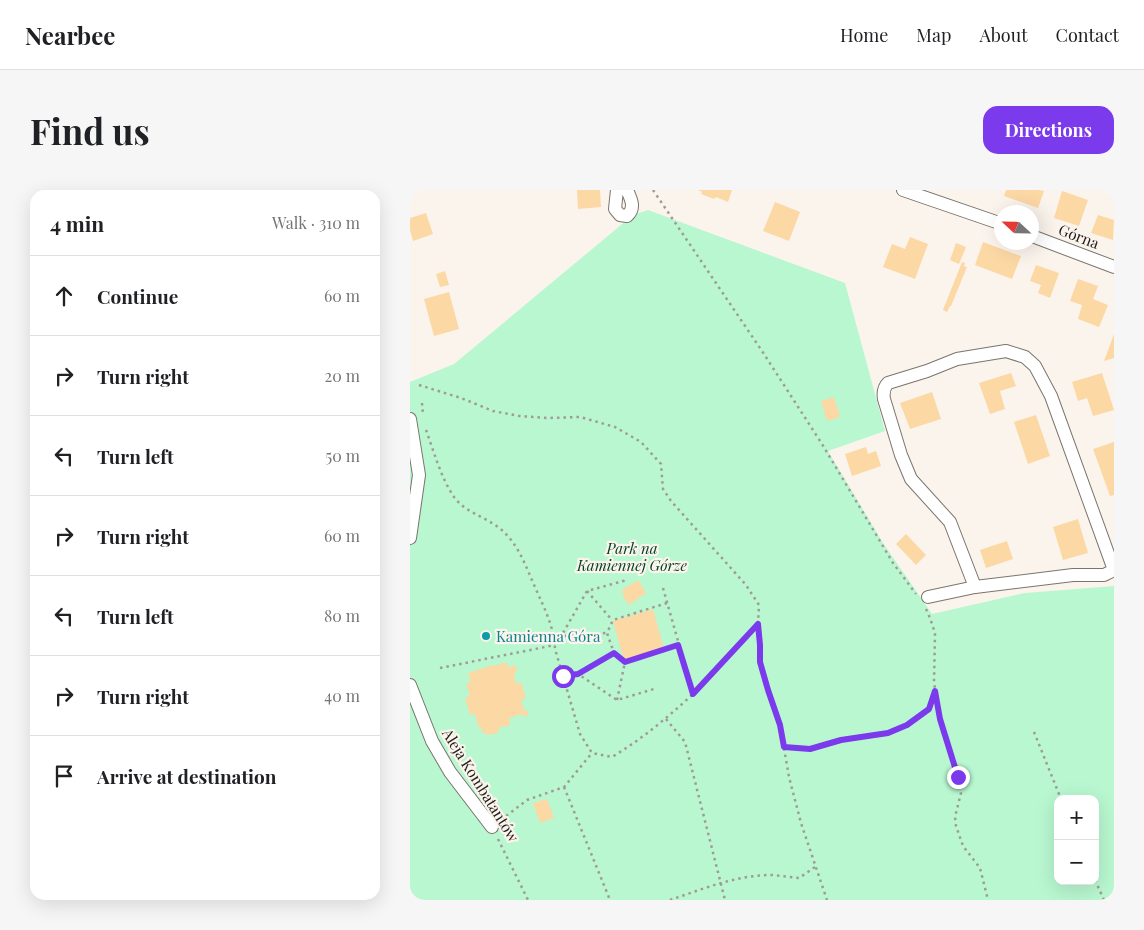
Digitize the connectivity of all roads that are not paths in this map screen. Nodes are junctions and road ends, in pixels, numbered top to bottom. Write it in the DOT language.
graph roads {
  1 [pos="617,190"];
  2 [pos="627,190"];
  3 [pos="903,190"];
  4 [pos="994,221"];
  5 [pos="1039,239"];
  6 [pos="1114,267"];
  7 [pos="410,419"];
  8 [pos="410,538"];
  9 [pos="1114,570"];
  10 [pos="975,587"];
  11 [pos="923,597"];
  12 [pos="410,685"];
  13 [pos="492,827"];
  1 -- 2 [label="street"];
  3 -- 4 [label="street"];
  5 -- 6 [label="street, Górna"];
  7 -- 8 [label="street"];
  9 -- 10 [label="street"];
  9 -- 10 [label="street"];
  10 -- 11 [label="street"];
  12 -- 13 [label="street, Aleja Kombatantów"];
}
